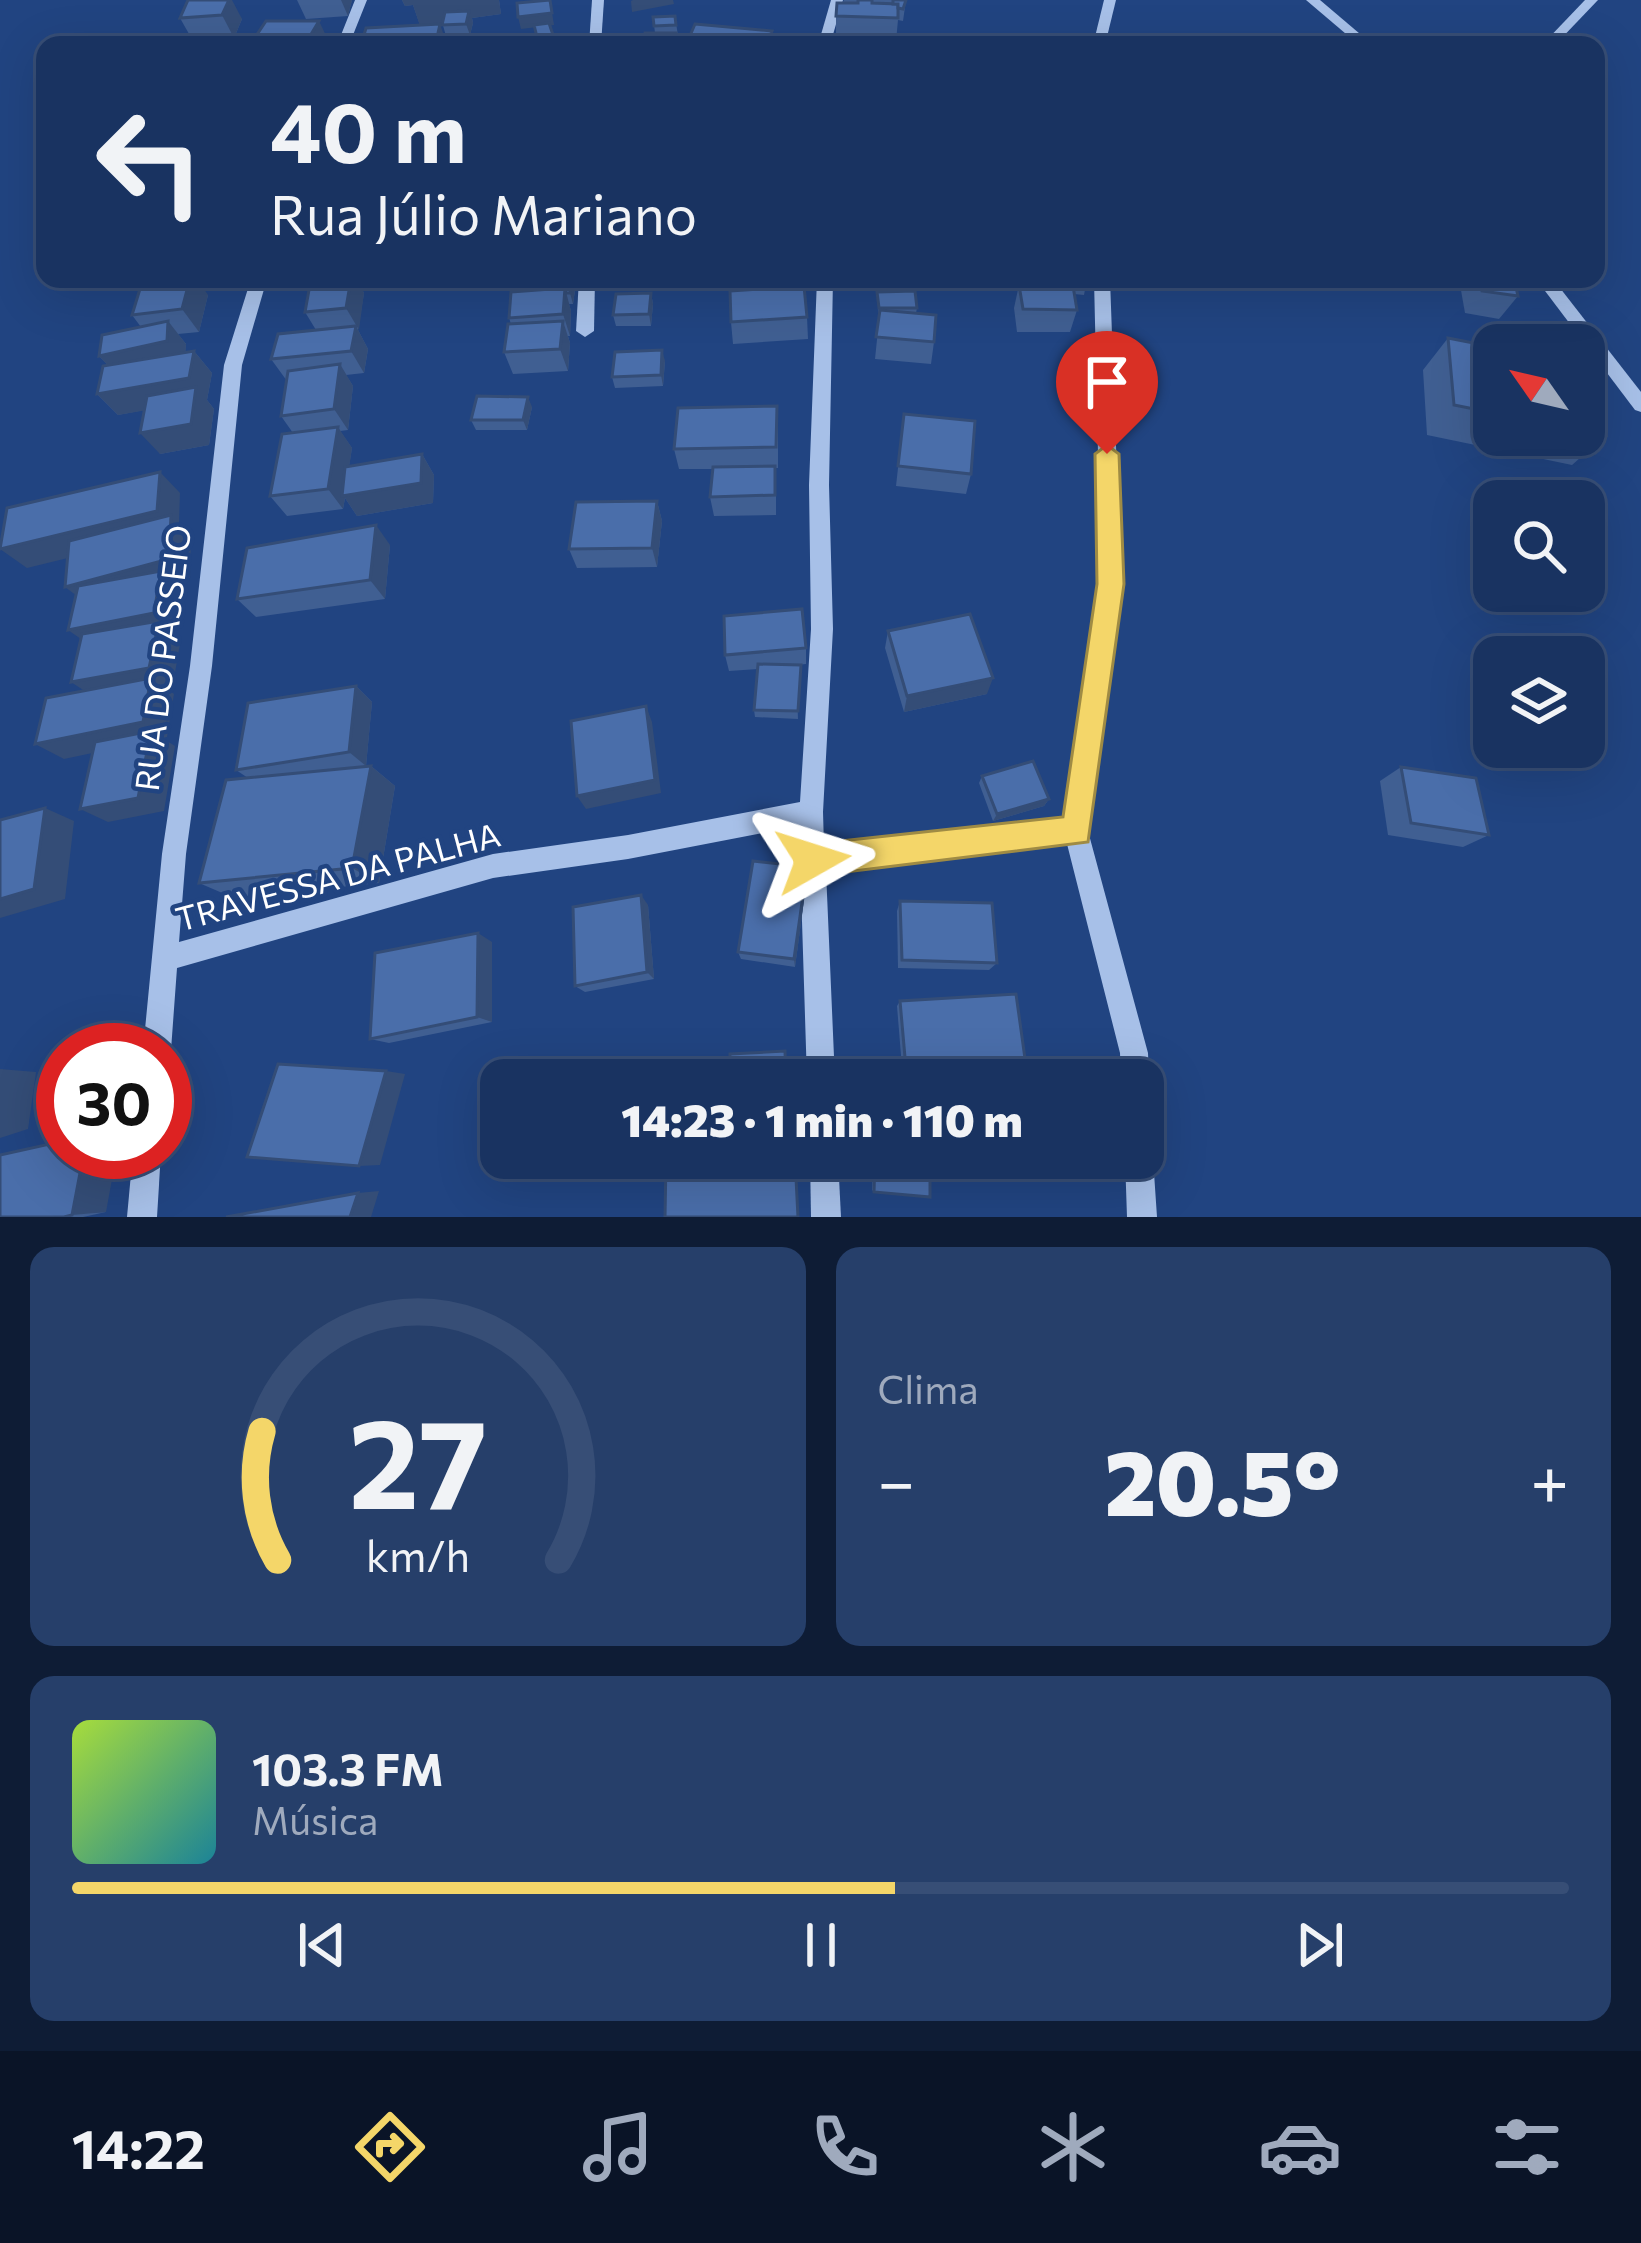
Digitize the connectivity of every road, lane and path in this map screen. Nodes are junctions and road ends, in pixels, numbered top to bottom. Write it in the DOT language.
graph roads {
  1 [pos="362,0"];
  2 [pos="598,0"];
  3 [pos="837,0"];
  4 [pos="1109,0"];
  5 [pos="1312,0"];
  6 [pos="1592,0"];
  7 [pos="348,36"];
  8 [pos="596,36"];
  9 [pos="827,36"];
  10 [pos="1101,36"];
  11 [pos="1356,36"];
  12 [pos="1557,36"];
  13 [pos="256,288"];
  14 [pos="586,288"];
  15 [pos="825,288"];
  16 [pos="1102,288"];
  17 [pos="1551,288"];
  18 [pos="585,332"];
  19 [pos="1641,405"];
  20 [pos="811,812"];
  21 [pos="1076,831"];
  22 [pos="813,860"];
  23 [pos="166,958"];
  24 [pos="160,1023"];
  25 [pos="820,1059"];
  26 [pos="1134,1059"];
  27 [pos="145,1179"];
  28 [pos="825,1179"];
  29 [pos="1140,1179"];
  30 [pos="142,1217"];
  31 [pos="826,1217"];
  32 [pos="1142,1217"];
  1 -- 7 [label="street"];
  2 -- 8 [label="street"];
  3 -- 9 [label="street"];
  4 -- 10 [label="street"];
  5 -- 11 [label="street"];
  6 -- 12 [label="street"];
  13 -- 23 [label="street, RUA DO PASSEIO"];
  14 -- 18 [label="street"];
  15 -- 20 [label="street"];
  16 -- 21 [label="street"];
  17 -- 19 [label="street"];
  20 -- 22 [label="street"];
  20 -- 23 [label="street, TRAVESSA DA PALHA"];
  21 -- 22 [label="street"];
  21 -- 26 [label="street"];
  22 -- 25 [label="street"];
  23 -- 24 [label="street, RUA DO PASSEIO"];
  27 -- 30 [label="street"];
  28 -- 31 [label="street"];
  29 -- 32 [label="street"];
}
